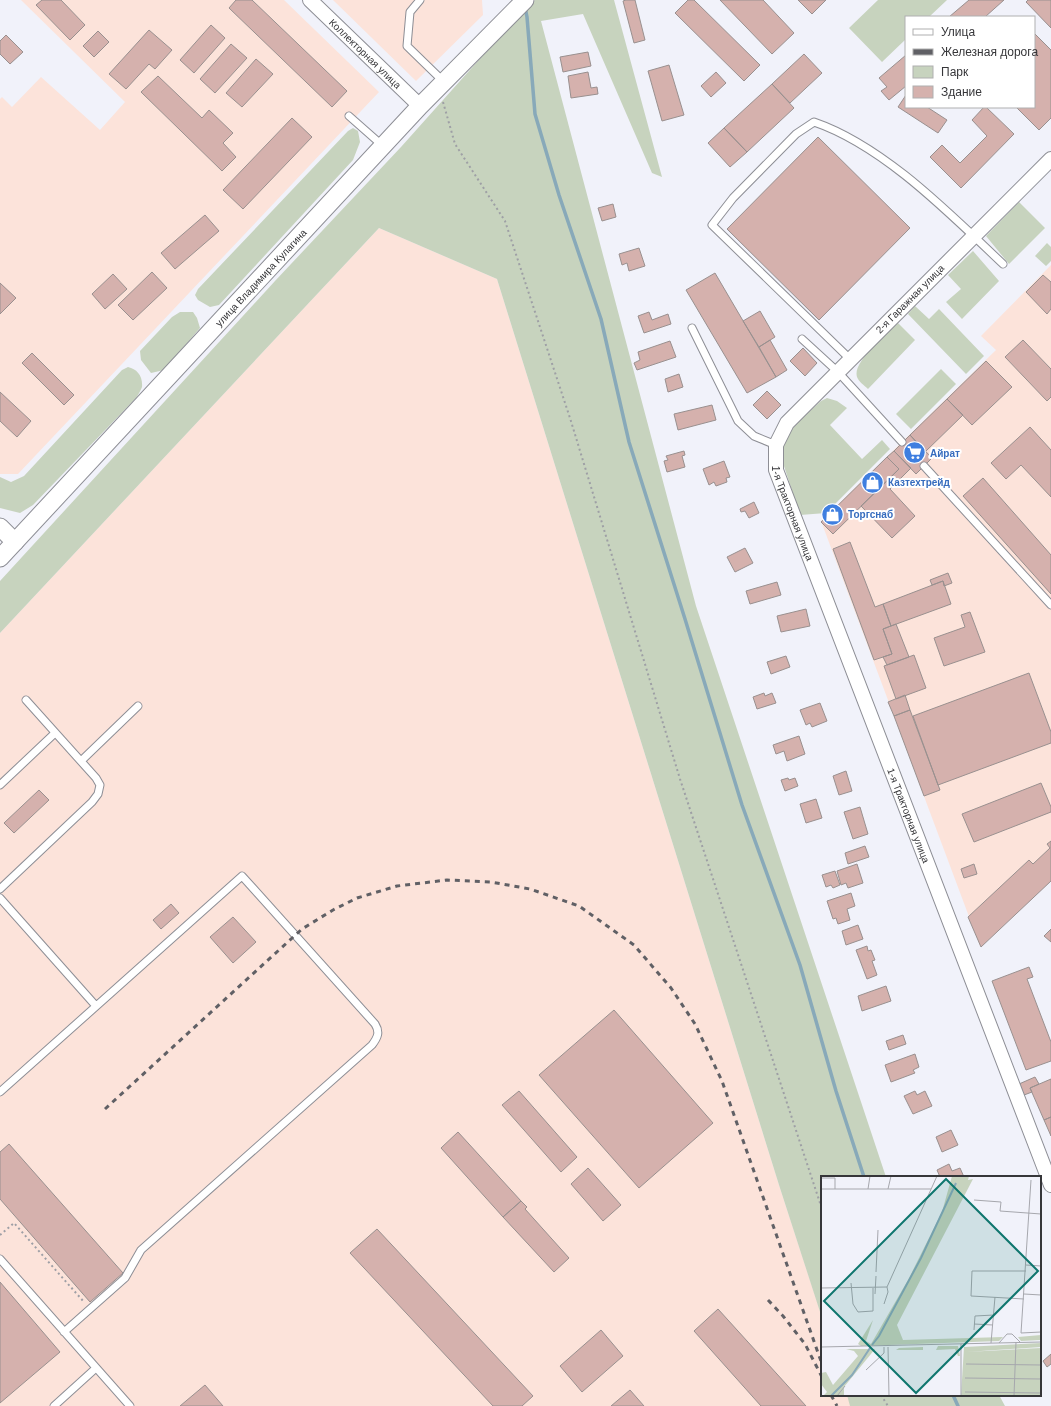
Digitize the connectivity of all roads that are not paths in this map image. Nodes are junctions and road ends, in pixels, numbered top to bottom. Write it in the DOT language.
graph roads {
  1 [pos="310,0"];
  2 [pos="420,0"];
  3 [pos="525,0"];
  4 [pos="441,85"];
  5 [pos="420,106"];
  6 [pos="349,116"];
  7 [pos="383,146"];
  8 [pos="1051,159"];
  9 [pos="974,236"];
  10 [pos="1003,264"];
  11 [pos="692,328"];
  12 [pos="802,339"];
  13 [pos="850,359"];
  14 [pos="838,372"];
  15 [pos="902,442"];
  16 [pos="776,445"];
  17 [pos="924,466"];
  18 [pos="0,527"];
  19 [pos="15,542"];
  20 [pos="0,558"];
  21 [pos="1051,605"];
  22 [pos="26,700"];
  23 [pos="138,706"];
  24 [pos="55,733"];
  25 [pos="81,761"];
  26 [pos="0,785"];
  27 [pos="0,889"];
  28 [pos="0,898"];
  29 [pos="96,1006"];
  30 [pos="0,1092"];
  31 [pos="1051,1185"];
  32 [pos="0,1258"];
  33 [pos="64,1332"];
  34 [pos="96,1368"];
  35 [pos="54,1406"];
  36 [pos="130,1406"];
  1 -- 5 [label="street, Коллекторная улица"];
  2 -- 4 [label="lane"];
  3 -- 4 [label="street, улица Владимира Кулагина"];
  4 -- 5 [label="street, улица Владимира Кулагина"];
  5 -- 7 [label="street, улица Владимира Кулагина"];
  6 -- 7 [label="lane"];
  7 -- 19 [label="street, улица Владимира Кулагина"];
  8 -- 9 [label="street, 2-я Гаражная улица"];
  9 -- 10 [label="lane"];
  9 -- 13 [label="street, 2-я Гаражная улица"];
  9 -- 13 [label="lane"];
  11 -- 16 [label="lane"];
  12 -- 14 [label="lane"];
  13 -- 14 [label="street, 2-я Гаражная улица"];
  14 -- 15 [label="lane"];
  14 -- 16 [label="street, 2-я Гаражная улица"];
  16 -- 31 [label="street, 1-я Тракторная улица"];
  17 -- 21 [label="lane"];
  18 -- 19 [label="street"];
  19 -- 20 [label="street, улица Владимира Кулагина"];
  22 -- 24 [label="lane"];
  23 -- 25 [label="lane"];
  24 -- 25 [label="lane"];
  24 -- 26 [label="lane"];
  25 -- 27 [label="lane"];
  28 -- 29 [label="lane"];
  29 -- 30 [label="lane"];
  29 -- 33 [label="lane"];
  32 -- 33 [label="lane"];
  33 -- 34 [label="lane"];
  34 -- 35 [label="lane"];
  34 -- 36 [label="lane"];
}
